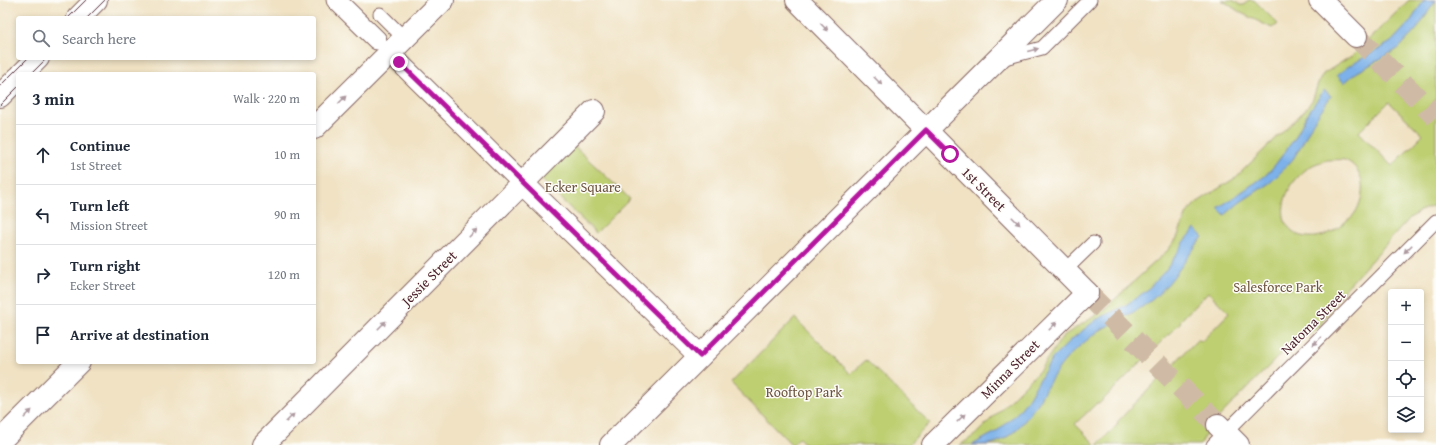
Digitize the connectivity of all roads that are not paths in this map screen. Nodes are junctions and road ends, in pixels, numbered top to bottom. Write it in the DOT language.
graph roads {
  1 [pos="95,0"];
  2 [pos="336,0"];
  3 [pos="442,0"];
  4 [pos="797,0"];
  5 [pos="1057,0"];
  6 [pos="1090,0"];
  7 [pos="1320,0"];
  8 [pos="380,14"];
  9 [pos="80,16"];
  10 [pos="1356,36"];
  11 [pos="404,38"];
  12 [pos="376,40"];
  13 [pos="36,60"];
  14 [pos="996,61"];
  15 [pos="399,62"];
  16 [pos="24,72"];
  17 [pos="594,111"];
  18 [pos="316,126"];
  19 [pos="926,130"];
  20 [pos="522,183"];
  21 [pos="1436,221"];
  22 [pos="1093,243"];
  23 [pos="1065,270"];
  24 [pos="1087,293"];
  25 [pos="700,356"];
  26 [pos="77,364"];
  27 [pos="1223,437"];
  28 [pos="0,441"];
  29 [pos="262,445"];
  30 [pos="611,445"];
  31 [pos="933,445"];
  1 -- 9 [label="street"];
  2 -- 12 [label="street"];
  3 -- 11 [label="street"];
  4 -- 19 [label="street, 1st Street, one-way"];
  5 -- 14 [label="street"];
  14 -- 6 [label="lane, one-way"];
  7 -- 10 [label="street"];
  8 -- 11 [label="lane"];
  18 -- 11 [label="street, one-way"];
  13 -- 16 [label="street"];
  14 -- 19 [label="street"];
  15 -- 20 [label="street"];
  17 -- 20 [label="street, Jessie Street"];
  19 -- 23 [label="street, 1st Street, one-way"];
  19 -- 25 [label="street"];
  20 -- 25 [label="street"];
  29 -- 20 [label="street, Jessie Street, one-way"];
  21 -- 27 [label="lane, Natoma Street, one-way"];
  22 -- 23 [label="lane"];
  23 -- 24 [label="street, 1st Street"];
  31 -- 24 [label="street, Minna Street, one-way"];
  25 -- 30 [label="street"];
  28 -- 26 [label="street, one-way"];
}
